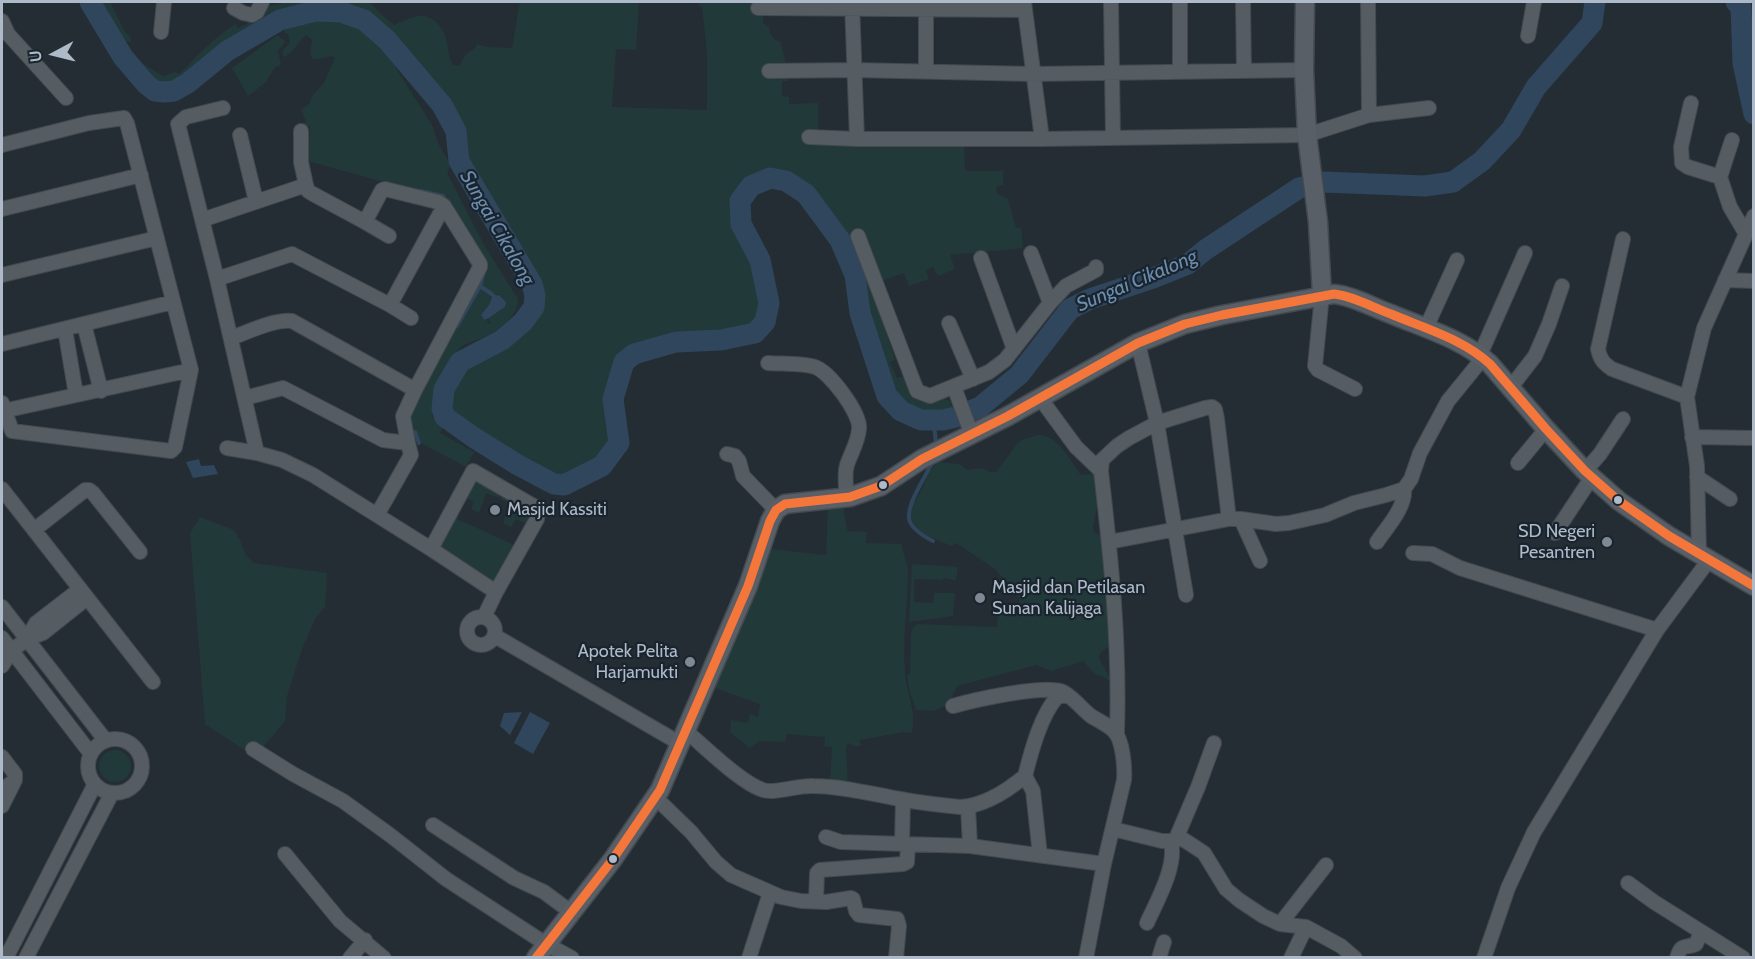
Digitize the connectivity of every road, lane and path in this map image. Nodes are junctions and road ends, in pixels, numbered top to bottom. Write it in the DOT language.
graph roads {
  1 [pos="164,2"];
  2 [pos="262,2"];
  3 [pos="1111,2"];
  4 [pos="1180,2"];
  5 [pos="1243,2"];
  6 [pos="1305,2"];
  7 [pos="1368,2"];
  8 [pos="1534,2"];
  9 [pos="852,5"];
  10 [pos="1025,6"];
  11 [pos="234,8"];
  12 [pos="758,8"];
  13 [pos="926,10"];
  14 [pos="2,21"];
  15 [pos="161,32"];
  16 [pos="5,35"];
  17 [pos="1528,36"];
  18 [pos="854,70"];
  19 [pos="1304,70"];
  20 [pos="769,71"];
  21 [pos="926,71"];
  22 [pos="1244,71"];
  23 [pos="1111,72"];
  24 [pos="1180,72"];
  25 [pos="1033,74"];
  26 [pos="66,98"];
  27 [pos="1691,104"];
  28 [pos="223,108"];
  29 [pos="1429,108"];
  30 [pos="1369,116"];
  31 [pos="301,131"];
  32 [pos="240,135"];
  33 [pos="1307,135"];
  34 [pos="809,137"];
  35 [pos="1042,138"];
  36 [pos="1113,138"];
  37 [pos="857,139"];
  38 [pos="1732,140"];
  39 [pos="2,145"];
  40 [pos="141,175"];
  41 [pos="1720,177"];
  42 [pos="306,185"];
  43 [pos="256,201"];
  44 [pos="444,206"];
  45 [pos="2,209"];
  46 [pos="1754,216"];
  47 [pos="202,220"];
  48 [pos="365,222"];
  49 [pos="1746,234"];
  50 [pos="389,236"];
  51 [pos="858,236"];
  52 [pos="157,238"];
  53 [pos="1623,239"];
  54 [pos="1031,253"];
  55 [pos="1525,253"];
  56 [pos="981,258"];
  57 [pos="1456,260"];
  58 [pos="1096,267"];
  59 [pos="2,275"];
  60 [pos="217,279"];
  61 [pos="1725,280"];
  62 [pos="1754,281"];
  63 [pos="1562,286"];
  64 [pos="1322,295"];
  65 [pos="173,303"];
  66 [pos="1050,303"];
  67 [pos="390,305"];
  68 [pos="411,318"];
  69 [pos="950,323"];
  70 [pos="84,324"];
  71 [pos="1426,328"];
  72 [pos="65,329"];
  73 [pos="231,338"];
  74 [pos="1138,343"];
  75 [pos="2,344"];
  76 [pos="1014,349"];
  77 [pos="1482,356"];
  78 [pos="768,363"];
  79 [pos="191,370"];
  80 [pos="973,379"];
  81 [pos="1511,387"];
  82 [pos="1355,389"];
  83 [pos="415,390"];
  84 [pos="101,391"];
  85 [pos="956,393"];
  86 [pos="76,395"];
  87 [pos="1687,397"];
  88 [pos="245,398"];
  89 [pos="1040,398"];
  90 [pos="2,407"];
  91 [pos="1623,419"];
  92 [pos="1157,423"];
  93 [pos="1546,429"];
  94 [pos="970,431"];
  95 [pos="1692,437"];
  96 [pos="1754,438"];
  97 [pos="408,443"];
  98 [pos="227,448"];
  99 [pos="258,453"];
  100 [pos="727,454"];
  101 [pos="1518,463"];
  102 [pos="1101,471"];
  103 [pos="1589,474"];
  104 [pos="1697,477"];
  105 [pos="2,489"];
  106 [pos="1404,489"];
  107 [pos="847,497"];
  108 [pos="1730,499"];
  109 [pos="776,510"];
  110 [pos="377,515"];
  111 [pos="1235,519"];
  112 [pos="1175,529"];
  113 [pos="34,530"];
  114 [pos="1555,533"];
  115 [pos="1109,542"];
  116 [pos="1377,542"];
  117 [pos="431,549"];
  118 [pos="140,552"];
  119 [pos="1413,553"];
  120 [pos="1704,557"];
  121 [pos="1260,561"];
  122 [pos="1754,586"];
  123 [pos="495,592"];
  124 [pos="84,593"];
  125 [pos="1186,595"];
  126 [pos="2,607"];
  127 [pos="484,617"];
  128 [pos="1657,630"];
  129 [pos="495,636"];
  130 [pos="2,638"];
  131 [pos="27,639"];
  132 [pos="6,652"];
  133 [pos="2,666"];
  134 [pos="153,682"];
  135 [pos="1068,696"];
  136 [pos="953,706"];
  137 [pos="1117,733"];
  138 [pos="683,738"];
  139 [pos="106,741"];
  140 [pos="1214,743"];
  141 [pos="254,749"];
  142 [pos="91,754"];
  143 [pos="2,757"];
  144 [pos="1025,776"];
  145 [pos="15,780"];
  146 [pos="95,784"];
  147 [pos="2,790"];
  148 [pos="112,793"];
  149 [pos="656,798"];
  150 [pos="903,800"];
  151 [pos="2,807"];
  152 [pos="968,807"];
  153 [pos="433,825"];
  154 [pos="1113,829"];
  155 [pos="826,837"];
  156 [pos="1174,839"];
  157 [pos="905,845"];
  158 [pos="970,846"];
  159 [pos="285,854"];
  160 [pos="1040,855"];
  161 [pos="1104,864"];
  162 [pos="1326,865"];
  163 [pos="1628,883"];
  164 [pos="770,893"];
  165 [pos="816,902"];
  166 [pos="571,912"];
  167 [pos="27,916"];
  168 [pos="1147,923"];
  169 [pos="1280,924"];
  170 [pos="43,925"];
  171 [pos="1306,927"];
  172 [pos="1701,932"];
  173 [pos="365,940"];
  174 [pos="1164,942"];
  175 [pos="541,951"];
  176 [pos="6,957"];
  177 [pos="26,957"];
  178 [pos="350,957"];
  179 [pos="384,957"];
  180 [pos="572,957"];
  181 [pos="749,957"];
  182 [pos="896,957"];
  183 [pos="1086,957"];
  184 [pos="1159,957"];
  185 [pos="1290,957"];
  186 [pos="1355,957"];
  187 [pos="1484,957"];
  188 [pos="1677,957"];
  189 [pos="1743,957"];
  1 -- 15 [label="street"];
  2 -- 11 [label="street"];
  3 -- 23 [label="street"];
  4 -- 24 [label="street"];
  5 -- 22 [label="street"];
  6 -- 19 [label="street"];
  7 -- 30 [label="street"];
  8 -- 17 [label="street"];
  9 -- 12 [label="street"];
  9 -- 13 [label="street"];
  9 -- 18 [label="street"];
  10 -- 13 [label="street"];
  10 -- 25 [label="street"];
  13 -- 21 [label="street"];
  14 -- 16 [label="street"];
  16 -- 26 [label="street"];
  18 -- 20 [label="street"];
  18 -- 21 [label="street"];
  18 -- 37 [label="street"];
  19 -- 22 [label="street"];
  19 -- 33 [label="street"];
  21 -- 25 [label="street"];
  22 -- 24 [label="street"];
  23 -- 24 [label="street"];
  23 -- 25 [label="street"];
  23 -- 36 [label="street"];
  25 -- 35 [label="street"];
  27 -- 41 [label="street"];
  28 -- 47 [label="street"];
  29 -- 30 [label="street"];
  30 -- 33 [label="street"];
  31 -- 42 [label="street"];
  32 -- 43 [label="street"];
  33 -- 36 [label="street"];
  33 -- 64 [label="street"];
  34 -- 37 [label="street"];
  35 -- 36 [label="street"];
  35 -- 37 [label="street"];
  38 -- 41 [label="street"];
  39 -- 40 [label="street"];
  40 -- 45 [label="street"];
  40 -- 52 [label="street"];
  41 -- 49 [label="street"];
  42 -- 43 [label="street"];
  42 -- 48 [label="street"];
  43 -- 47 [label="street"];
  44 -- 48 [label="street"];
  44 -- 67 [label="street"];
  44 -- 83 [label="street"];
  46 -- 49 [label="street"];
  47 -- 60 [label="street"];
  48 -- 50 [label="street"];
  49 -- 61 [label="street"];
  51 -- 85 [label="street"];
  52 -- 59 [label="street"];
  52 -- 65 [label="street"];
  53 -- 87 [label="street"];
  54 -- 66 [label="street"];
  55 -- 77 [label="street"];
  56 -- 76 [label="street"];
  57 -- 71 [label="street"];
  58 -- 66 [label="street"];
  60 -- 67 [label="street"];
  60 -- 73 [label="street"];
  61 -- 62 [label="street"];
  61 -- 87 [label="street"];
  63 -- 81 [label="street"];
  64 -- 71 [label="street"];
  64 -- 74 [label="street"];
  64 -- 82 [label="street"];
  65 -- 70 [label="street"];
  65 -- 79 [label="street"];
  66 -- 76 [label="street"];
  67 -- 68 [label="street"];
  69 -- 80 [label="street"];
  70 -- 72 [label="street"];
  70 -- 84 [label="street"];
  71 -- 77 [label="street"];
  72 -- 75 [label="street"];
  72 -- 86 [label="street"];
  73 -- 83 [label="street"];
  73 -- 88 [label="street"];
  74 -- 89 [label="street"];
  74 -- 92 [label="street"];
  76 -- 80 [label="street"];
  77 -- 81 [label="street"];
  77 -- 106 [label="street"];
  78 -- 107 [label="street"];
  79 -- 84 [label="street"];
  79 -- 90 [label="street"];
  80 -- 85 [label="street"];
  81 -- 93 [label="street"];
  83 -- 97 [label="street"];
  84 -- 86 [label="street"];
  85 -- 94 [label="street"];
  86 -- 90 [label="street"];
  87 -- 95 [label="street"];
  88 -- 97 [label="street"];
  88 -- 99 [label="street"];
  89 -- 94 [label="street"];
  89 -- 102 [label="street"];
  91 -- 103 [label="street"];
  92 -- 102 [label="street"];
  92 -- 111 [label="street"];
  92 -- 112 [label="street"];
  93 -- 101 [label="street"];
  93 -- 103 [label="street"];
  94 -- 107 [label="street"];
  95 -- 96 [label="street"];
  95 -- 104 [label="street"];
  97 -- 110 [label="street"];
  98 -- 99 [label="street"];
  99 -- 110 [label="street"];
  100 -- 109 [label="street"];
  102 -- 115 [label="street"];
  103 -- 114 [label="street"];
  103 -- 120 [label="street"];
  104 -- 108 [label="street"];
  104 -- 120 [label="street"];
  105 -- 113 [label="street"];
  106 -- 111 [label="street"];
  106 -- 116 [label="street"];
  107 -- 109 [label="street"];
  109 -- 138 [label="street"];
  110 -- 117 [label="street"];
  111 -- 112 [label="street"];
  111 -- 121 [label="street"];
  112 -- 115 [label="street"];
  112 -- 125 [label="street"];
  113 -- 118 [label="street"];
  113 -- 124 [label="street"];
  115 -- 137 [label="street"];
  117 -- 123 [label="street"];
  117 -- 123 [label="street"];
  119 -- 128 [label="street"];
  120 -- 122 [label="street"];
  120 -- 128 [label="street"];
  123 -- 127 [label="street"];
  124 -- 131 [label="street"];
  124 -- 134 [label="street"];
  126 -- 131 [label="street"];
  127 -- 129 [label="street"];
  127 -- 129 [label="street"];
  128 -- 187 [label="street"];
  129 -- 138 [label="street"];
  130 -- 132 [label="street"];
  131 -- 132 [label="street"];
  131 -- 139 [label="street"];
  132 -- 133 [label="street"];
  132 -- 142 [label="street"];
  135 -- 136 [label="street"];
  135 -- 137 [label="street"];
  135 -- 144 [label="street"];
  137 -- 154 [label="street"];
  138 -- 149 [label="street"];
  138 -- 150 [label="street"];
  139 -- 142 [label="street"];
  139 -- 148 [label="street"];
  140 -- 156 [label="street"];
  141 -- 175 [label="street"];
  142 -- 146 [label="street"];
  143 -- 145 [label="street"];
  144 -- 152 [label="street"];
  144 -- 160 [label="street"];
  145 -- 147 [label="street"];
  145 -- 151 [label="street"];
  146 -- 148 [label="street"];
  146 -- 167 [label="street"];
  148 -- 170 [label="street"];
  149 -- 164 [label="street"];
  149 -- 166 [label="street"];
  150 -- 152 [label="street"];
  150 -- 157 [label="street"];
  152 -- 158 [label="street"];
  153 -- 166 [label="street"];
  154 -- 156 [label="street"];
  154 -- 161 [label="street"];
  155 -- 157 [label="street"];
  156 -- 168 [label="street"];
  156 -- 169 [label="street"];
  157 -- 158 [label="street"];
  157 -- 165 [label="street"];
  158 -- 160 [label="street"];
  159 -- 173 [label="street"];
  160 -- 161 [label="street"];
  161 -- 183 [label="street"];
  162 -- 169 [label="street"];
  163 -- 172 [label="street"];
  164 -- 165 [label="street"];
  164 -- 181 [label="street"];
  165 -- 182 [label="street"];
  166 -- 175 [label="street"];
  167 -- 170 [label="street"];
  167 -- 176 [label="street"];
  169 -- 171 [label="street"];
  170 -- 177 [label="street"];
  171 -- 185 [label="street"];
  171 -- 186 [label="street"];
  172 -- 188 [label="street"];
  172 -- 189 [label="street"];
  173 -- 178 [label="street"];
  173 -- 179 [label="street"];
  174 -- 184 [label="street"];
  175 -- 180 [label="street"];
}
